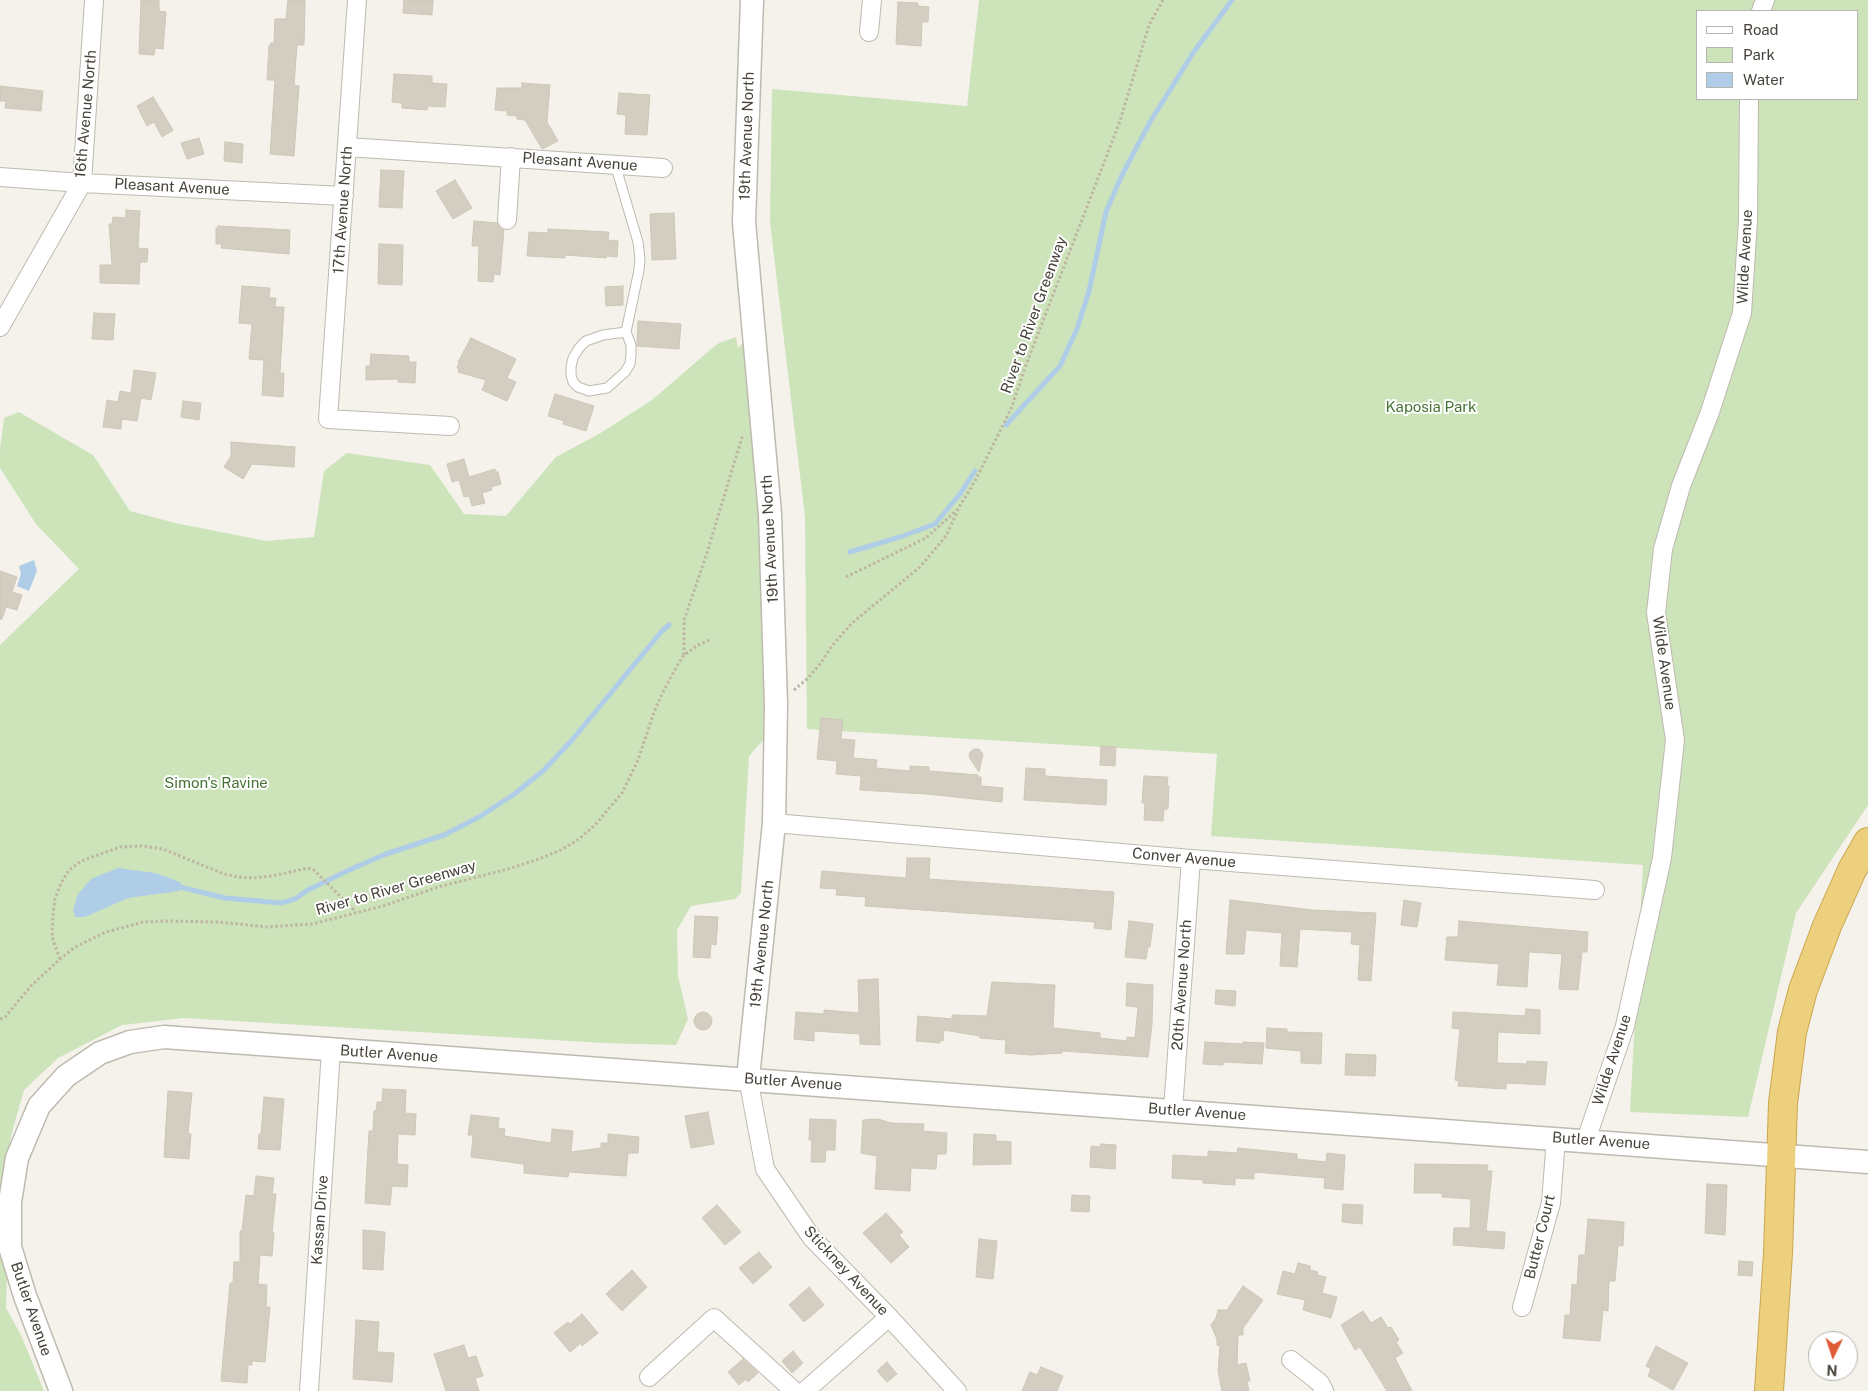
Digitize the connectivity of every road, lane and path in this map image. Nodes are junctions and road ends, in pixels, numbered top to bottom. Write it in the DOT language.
graph roads {
  1 [pos="94,0"];
  2 [pos="357,0"];
  3 [pos="752,0"];
  4 [pos="872,0"];
  5 [pos="1163,0"];
  6 [pos="869,32"];
  7 [pos="1749,100"];
  8 [pos="347,146"];
  9 [pos="511,157"];
  10 [pos="615,164"];
  11 [pos="663,168"];
  12 [pos="0,177"];
  13 [pos="82,183"];
  14 [pos="344,196"];
  15 [pos="507,220"];
  16 [pos="0,327"];
  17 [pos="626,332"];
  18 [pos="450,426"];
  19 [pos="743,432"];
  20 [pos="958,509"];
  21 [pos="846,576"];
  22 [pos="712,639"];
  23 [pos="684,655"];
  24 [pos="776,705"];
  25 [pos="774,823"];
  26 [pos="1868,842"];
  27 [pos="1191,859"];
  28 [pos="1595,890"];
  29 [pos="356,912"];
  30 [pos="60,959"];
  31 [pos="0,1020"];
  32 [pos="331,1050"];
  33 [pos="748,1078"];
  34 [pos="1173,1110"];
  35 [pos="1556,1138"];
  36 [pos="1586,1140"];
  37 [pos="1782,1155"];
  38 [pos="1868,1162"];
  39 [pos="1522,1306"];
  40 [pos="889,1316"];
  41 [pos="1291,1360"];
  42 [pos="649,1377"];
  43 [pos="61,1391"];
  44 [pos="309,1391"];
  45 [pos="794,1391"];
  46 [pos="805,1391"];
  47 [pos="957,1391"];
  48 [pos="1324,1391"];
  49 [pos="1769,1391"];
  1 -- 13 [label="street, 16th Avenue North"];
  2 -- 8 [label="street, 17th Avenue North"];
  3 -- 24 [label="street, 19th Avenue North"];
  4 -- 6 [label="street"];
  5 -- 20 [label="path, River to River Greenway"];
  7 -- 36 [label="street, Wilde Avenue"];
  8 -- 9 [label="street, Pleasant Avenue"];
  8 -- 14 [label="street, 17th Avenue North"];
  9 -- 10 [label="street, Pleasant Avenue"];
  9 -- 15 [label="street"];
  10 -- 11 [label="street, Pleasant Avenue"];
  10 -- 17 [label="lane"];
  12 -- 13 [label="street, Pleasant Avenue"];
  13 -- 14 [label="street, Pleasant Avenue"];
  13 -- 16 [label="street, 16th Avenue North"];
  14 -- 18 [label="street, 17th Avenue North"];
  17 -- 17 [label="lane"];
  19 -- 23 [label="path"];
  20 -- 21 [label="path, River to River Greenway"];
  20 -- 24 [label="path"];
  22 -- 23 [label="path, River to River Greenway"];
  23 -- 29 [label="path, River to River Greenway"];
  24 -- 25 [label="street, 19th Avenue North"];
  25 -- 27 [label="street, Conver Avenue"];
  25 -- 33 [label="street, 19th Avenue North"];
  26 -- 37 [label="highway"];
  27 -- 28 [label="street, Conver Avenue"];
  27 -- 34 [label="street, 20th Avenue North"];
  29 -- 30 [label="path, River to River Greenway"];
  29 -- 30 [label="path"];
  30 -- 31 [label="path, River to River Greenway"];
  32 -- 33 [label="street, Butler Avenue"];
  32 -- 43 [label="street, Butler Avenue"];
  32 -- 44 [label="street, Kassan Drive"];
  33 -- 34 [label="street, Butler Avenue"];
  33 -- 40 [label="street, Stickney Avenue"];
  34 -- 35 [label="street, Butler Avenue"];
  35 -- 36 [label="street, Butler Avenue"];
  35 -- 39 [label="street, Butter Court"];
  36 -- 37 [label="street, Butler Avenue"];
  37 -- 38 [label="street, Butler Avenue"];
  37 -- 49 [label="highway"];
  40 -- 46 [label="street"];
  40 -- 47 [label="street, Stickney Avenue"];
  41 -- 48 [label="street"];
  42 -- 45 [label="street"];
}
